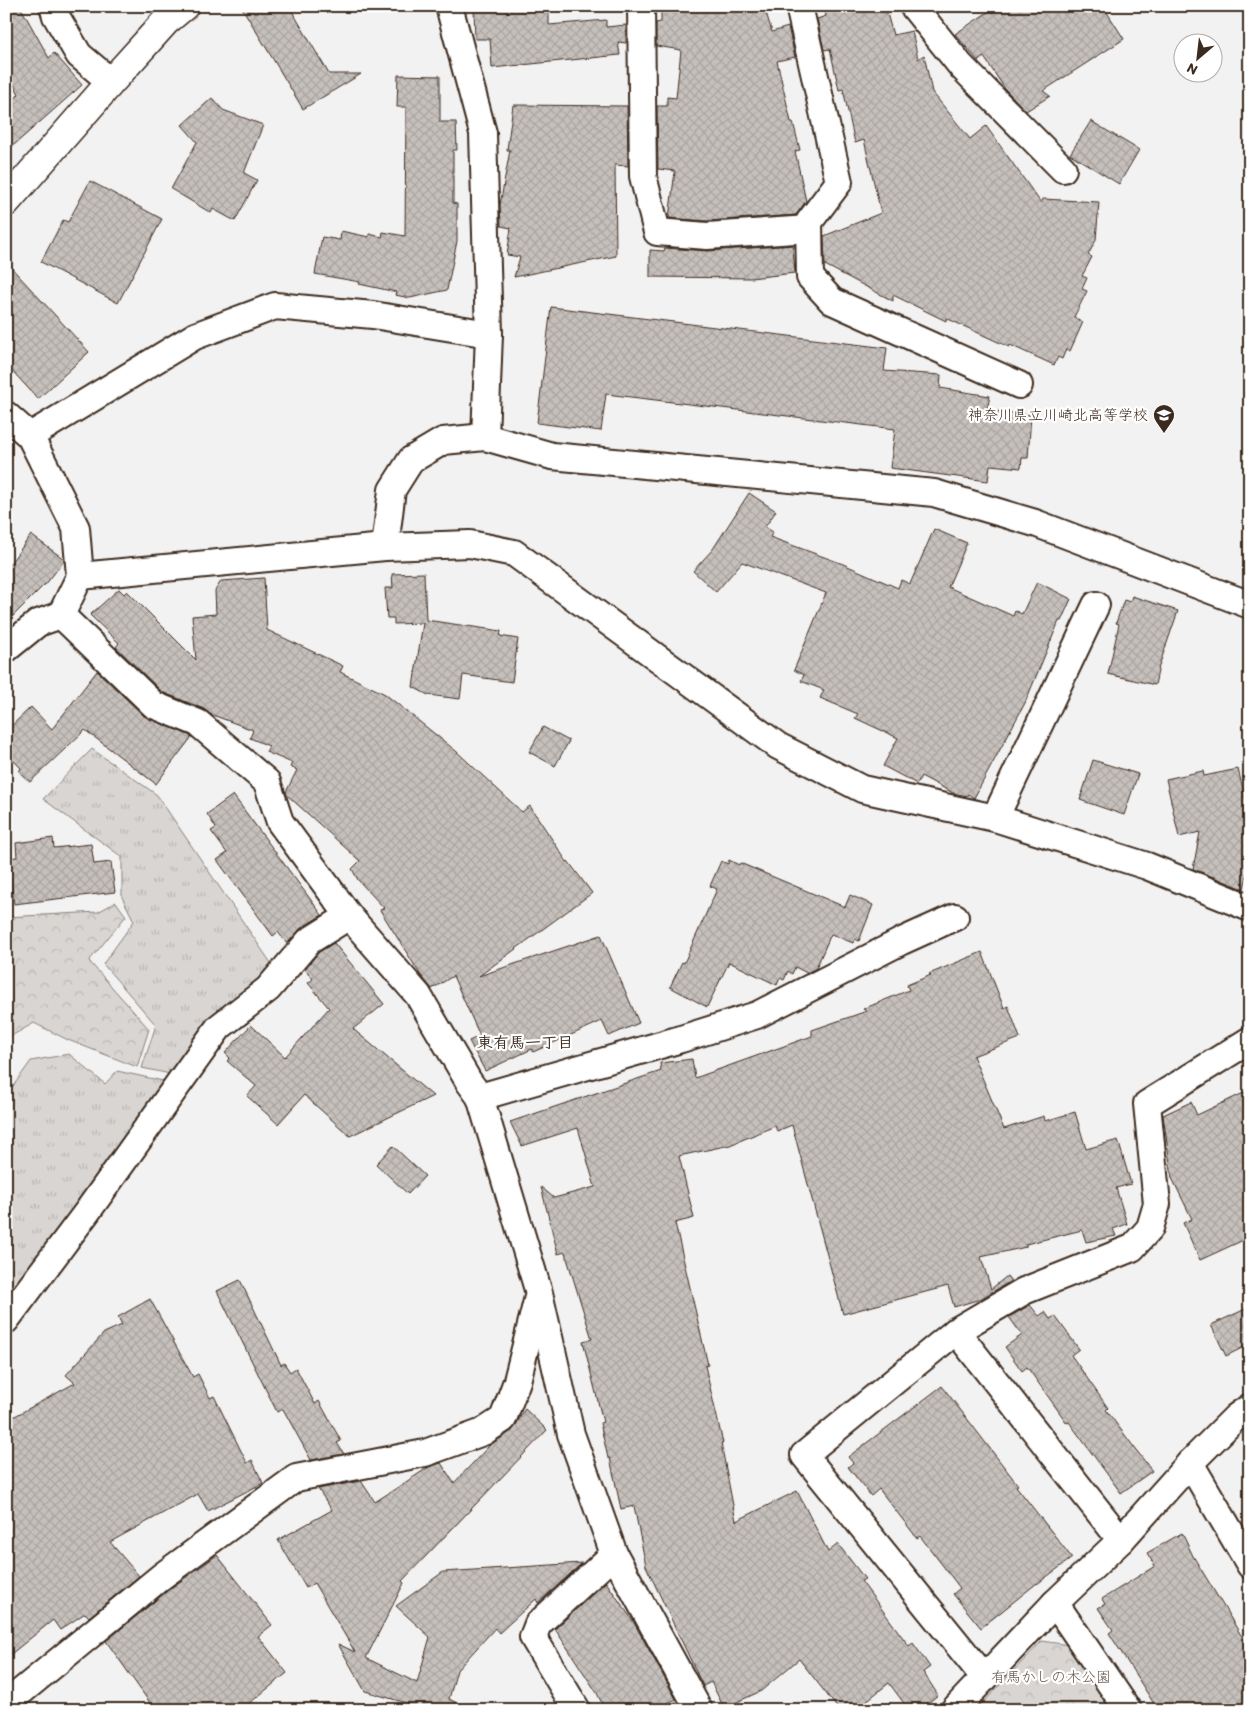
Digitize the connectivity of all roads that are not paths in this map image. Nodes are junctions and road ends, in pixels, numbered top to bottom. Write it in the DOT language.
graph roads {
  1 [pos="53,6"];
  2 [pos="184,6"];
  3 [pos="449,6"];
  4 [pos="642,6"];
  5 [pos="799,6"];
  6 [pos="914,6"];
  7 [pos="111,82"];
  8 [pos="1063,169"];
  9 [pos="6,202"];
  10 [pos="809,229"];
  11 [pos="489,334"];
  12 [pos="1019,385"];
  13 [pos="6,415"];
  14 [pos="30,436"];
  15 [pos="485,437"];
  16 [pos="385,547"];
  17 [pos="80,576"];
  18 [pos="1096,605"];
  19 [pos="1250,606"];
  20 [pos="61,615"];
  21 [pos="6,649"];
  22 [pos="994,818"];
  23 [pos="1250,908"];
  24 [pos="349,916"];
  25 [pos="955,917"];
  26 [pos="1250,1040"];
  27 [pos="480,1097"];
  28 [pos="539,1293"];
  29 [pos="6,1320"];
  30 [pos="956,1331"];
  31 [pos="1250,1407"];
  32 [pos="1190,1463"];
  33 [pos="1121,1540"];
  34 [pos="614,1554"];
  35 [pos="1250,1565"];
  36 [pos="1056,1603"];
  37 [pos="985,1678"];
  38 [pos="6,1704"];
  39 [pos="577,1710"];
  40 [pos="699,1710"];
  41 [pos="954,1710"];
  42 [pos="1128,1710"];
  1 -- 7 [label="street"];
  2 -- 7 [label="street"];
  3 -- 11 [label="street"];
  4 -- 10 [label="street"];
  5 -- 10 [label="street"];
  6 -- 8 [label="street"];
  7 -- 9 [label="street"];
  10 -- 12 [label="street"];
  11 -- 14 [label="street"];
  11 -- 15 [label="street"];
  13 -- 14 [label="street"];
  14 -- 17 [label="street"];
  15 -- 16 [label="street"];
  15 -- 19 [label="street"];
  16 -- 17 [label="street"];
  16 -- 22 [label="street"];
  17 -- 20 [label="street"];
  18 -- 22 [label="street"];
  20 -- 21 [label="street"];
  20 -- 24 [label="street"];
  22 -- 23 [label="street"];
  24 -- 27 [label="street"];
  24 -- 29 [label="street"];
  25 -- 27 [label="street"];
  26 -- 30 [label="street"];
  27 -- 28 [label="street"];
  28 -- 34 [label="street"];
  28 -- 38 [label="street"];
  30 -- 33 [label="street"];
  30 -- 37 [label="street"];
  31 -- 32 [label="street"];
  32 -- 33 [label="street"];
  32 -- 35 [label="street"];
  33 -- 36 [label="street"];
  34 -- 39 [label="street"];
  34 -- 40 [label="street"];
  36 -- 37 [label="street"];
  36 -- 42 [label="street"];
  37 -- 41 [label="street"];
}
